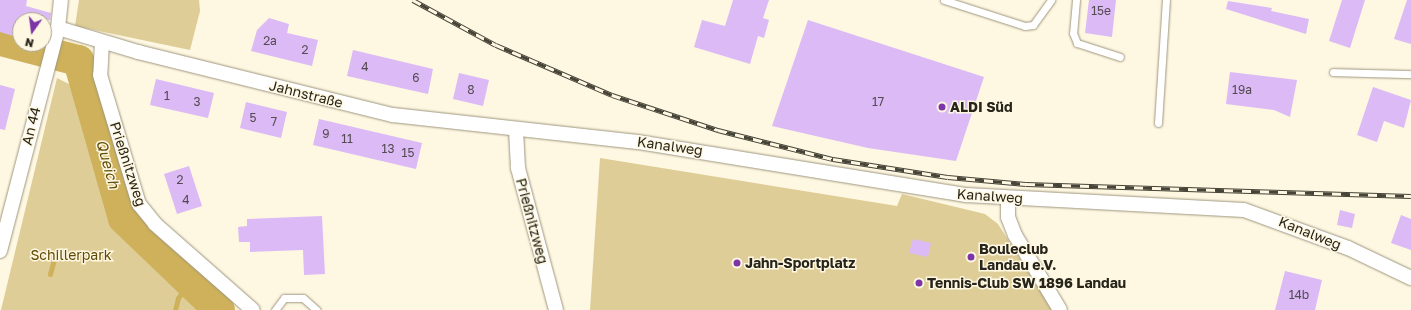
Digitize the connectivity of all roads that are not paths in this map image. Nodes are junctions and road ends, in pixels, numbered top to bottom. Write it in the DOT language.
graph roads {
  1 [pos="61,0"];
  2 [pos="944,0"];
  3 [pos="1051,0"];
  4 [pos="1076,0"];
  5 [pos="1166,0"];
  6 [pos="58,28"];
  7 [pos="102,42"];
  8 [pos="1120,57"];
  9 [pos="1333,72"];
  10 [pos="1411,74"];
  11 [pos="1158,123"];
  12 [pos="516,130"];
  13 [pos="560,133"];
  14 [pos="1008,198"];
  15 [pos="0,251"];
  16 [pos="1411,278"];
  17 [pos="253,310"];
  18 [pos="275,310"];
  19 [pos="317,310"];
  20 [pos="556,310"];
  21 [pos="1060,310"];
  1 -- 6 [label="street, An 44"];
  2 -- 3 [label="lane"];
  4 -- 8 [label="lane"];
  5 -- 11 [label="lane"];
  6 -- 7 [label="street, Jahnstraße"];
  6 -- 15 [label="street, An 44"];
  7 -- 12 [label="street, Jahnstraße"];
  7 -- 17 [label="street, Prießnitzweg"];
  9 -- 10 [label="lane"];
  12 -- 13 [label="street, Jahnstraße"];
  12 -- 20 [label="street, Prießnitzweg"];
  13 -- 14 [label="street, Kanalweg"];
  14 -- 16 [label="street, Kanalweg"];
  14 -- 21 [label="street"];
  18 -- 19 [label="lane"];
}
